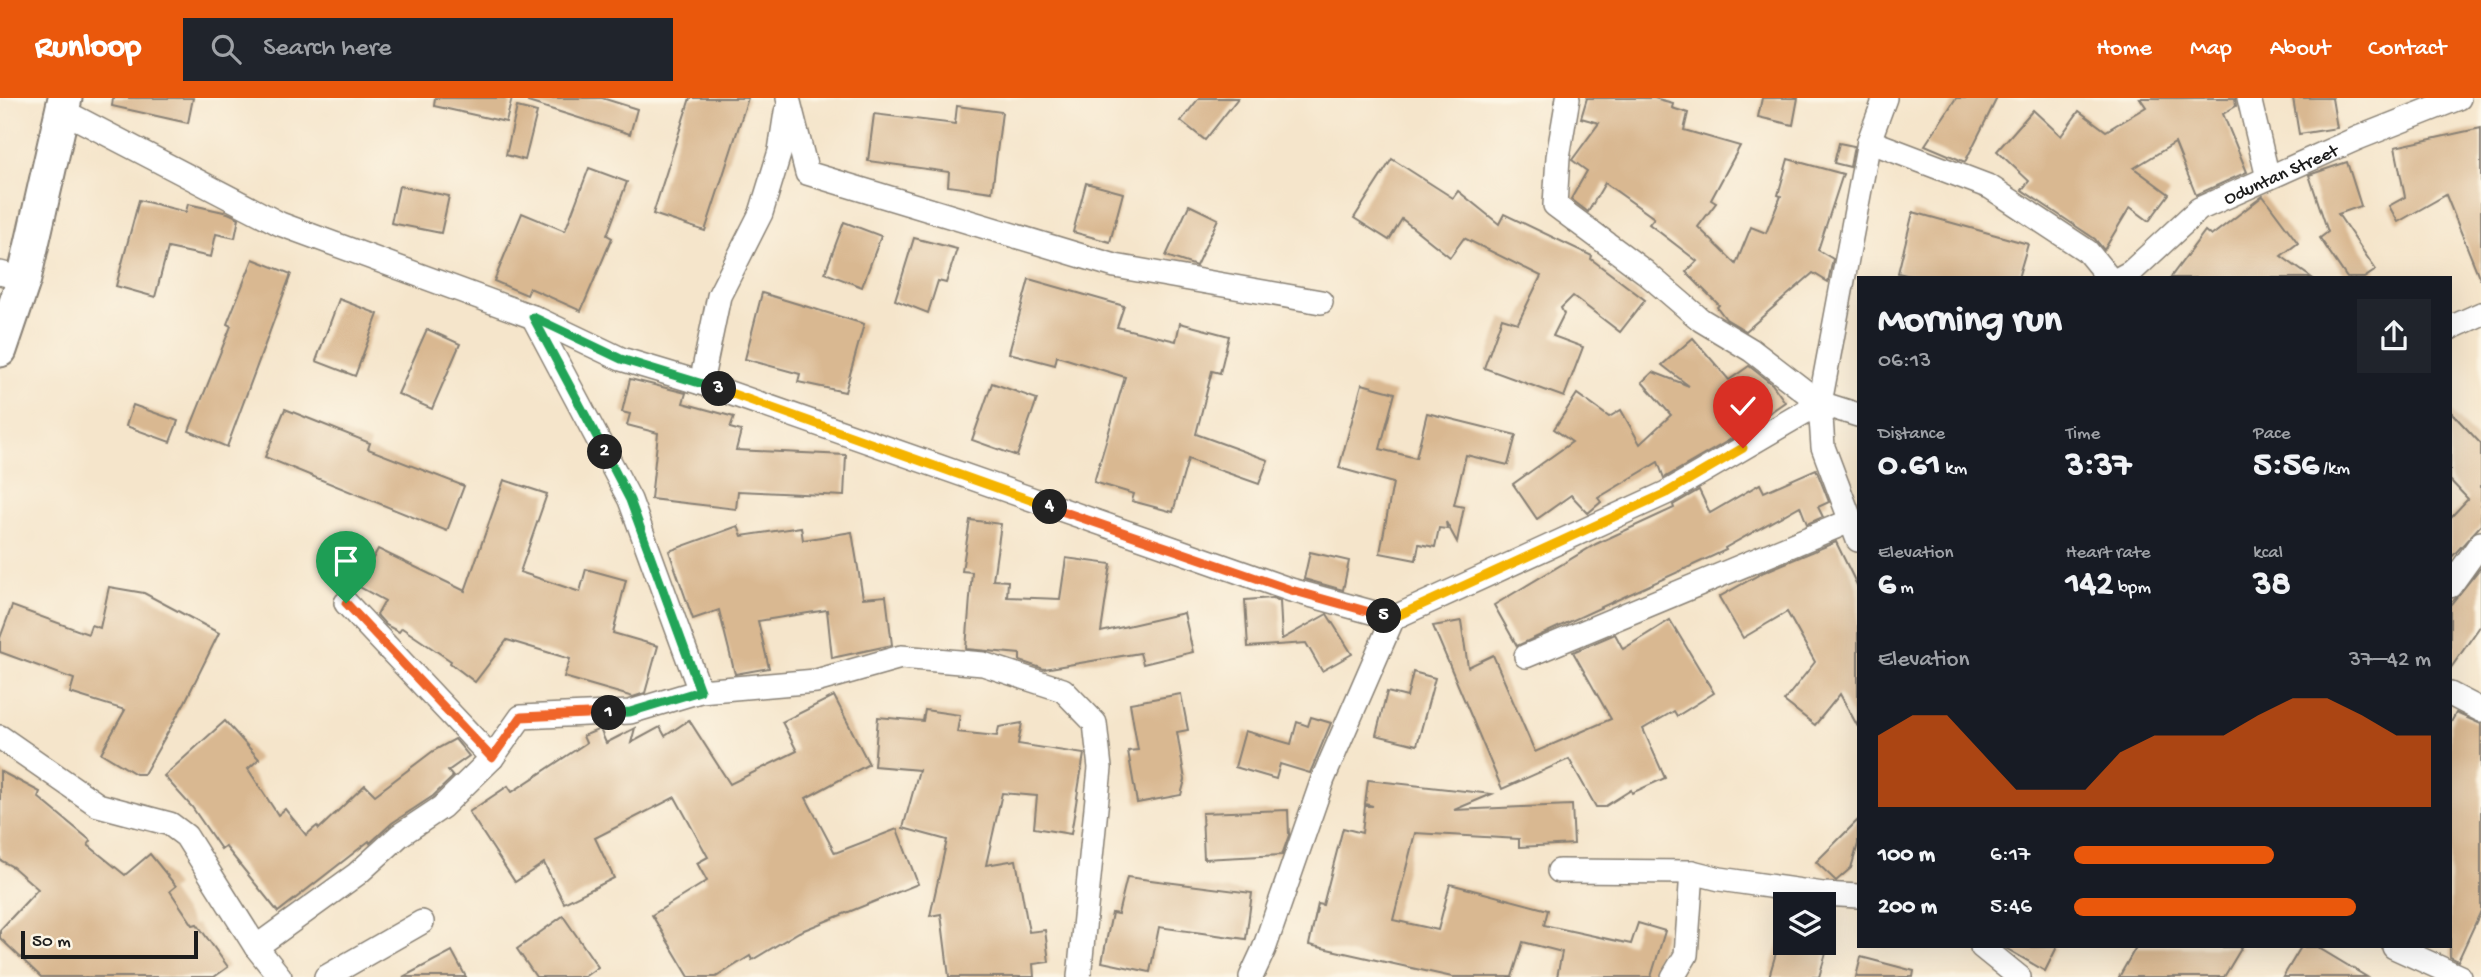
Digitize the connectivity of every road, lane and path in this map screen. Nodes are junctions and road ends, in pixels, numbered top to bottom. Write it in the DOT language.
graph roads {
  1 [pos="1568,98"];
  2 [pos="1885,98"];
  3 [pos="2249,98"];
  4 [pos="2459,98"];
  5 [pos="787,100"];
  6 [pos="64,104"];
  7 [pos="1869,141"];
  8 [pos="2268,178"];
  9 [pos="12,276"];
  10 [pos="2107,276"];
  11 [pos="2124,276"];
  12 [pos="1321,302"];
  13 [pos="2481,314"];
  14 [pos="533,317"];
  15 [pos="2452,327"];
  16 [pos="0,350"];
  17 [pos="701,383"];
  18 [pos="1820,403"];
  19 [pos="1857,415"];
  20 [pos="1854,531"];
  21 [pos="2481,543"];
  22 [pos="2452,583"];
  23 [pos="346,603"];
  24 [pos="1393,618"];
  25 [pos="1526,656"];
  26 [pos="700,691"];
  27 [pos="2452,695"];
  28 [pos="2481,710"];
  29 [pos="0,737"];
  30 [pos="492,758"];
  31 [pos="1559,871"];
  32 [pos="1692,872"];
  33 [pos="1857,895"];
  34 [pos="422,922"];
  35 [pos="256,947"];
  36 [pos="1983,948"];
  37 [pos="2396,948"];
  38 [pos="280,977"];
  39 [pos="326,977"];
  40 [pos="1079,977"];
  41 [pos="1251,977"];
  42 [pos="1674,977"];
  43 [pos="2019,977"];
  44 [pos="2460,977"];
  1 -- 18 [label="street"];
  2 -- 7 [label="street"];
  3 -- 8 [label="street"];
  4 -- 8 [label="street, Oduntan Street"];
  5 -- 12 [label="street"];
  5 -- 17 [label="street"];
  6 -- 9 [label="highway"];
  6 -- 14 [label="street"];
  7 -- 10 [label="street"];
  7 -- 18 [label="street"];
  8 -- 11 [label="street, Oduntan Street"];
  9 -- 16 [label="highway"];
  13 -- 15 [label="street"];
  14 -- 17 [label="street"];
  14 -- 26 [label="street"];
  17 -- 24 [label="street"];
  18 -- 19 [label="street"];
  18 -- 20 [label="street"];
  18 -- 24 [label="street"];
  20 -- 25 [label="street"];
  21 -- 22 [label="street"];
  23 -- 30 [label="street"];
  24 -- 41 [label="street"];
  26 -- 30 [label="street"];
  26 -- 40 [label="street"];
  27 -- 28 [label="street"];
  29 -- 35 [label="street"];
  30 -- 35 [label="street"];
  31 -- 32 [label="street"];
  32 -- 33 [label="street"];
  32 -- 42 [label="street"];
  34 -- 39 [label="street"];
  35 -- 38 [label="street"];
  36 -- 43 [label="street"];
  37 -- 44 [label="street"];
}
